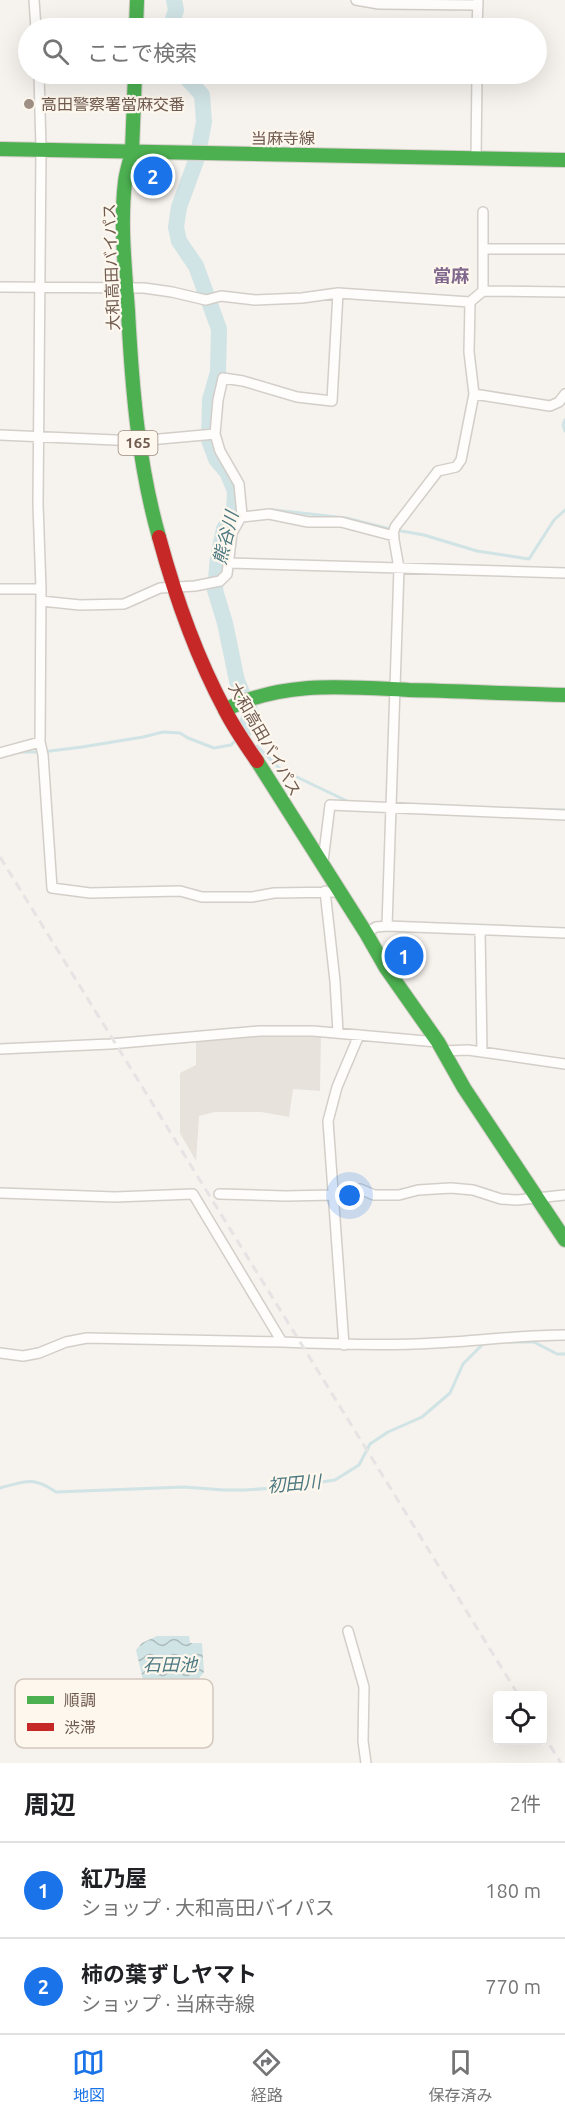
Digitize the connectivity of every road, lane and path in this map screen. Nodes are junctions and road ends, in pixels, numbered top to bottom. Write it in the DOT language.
graph roads {
  1 [pos="34,0"];
  2 [pos="137,0"];
  3 [pos="356,0"];
  4 [pos="478,2"];
  5 [pos="35,18"];
  6 [pos="136,18"];
  7 [pos="477,18"];
  8 [pos="39,84"];
  9 [pos="135,84"];
  10 [pos="477,84"];
  11 [pos="0,149"];
  12 [pos="41,149"];
  13 [pos="132,151"];
  14 [pos="476,159"];
  15 [pos="565,160"];
  16 [pos="483,212"];
  17 [pos="483,249"];
  18 [pos="565,249"];
  19 [pos="0,286"];
  20 [pos="39,286"];
  21 [pos="127,288"];
  22 [pos="483,291"];
  23 [pos="565,292"];
  24 [pos="338,293"];
  25 [pos="470,302"];
  26 [pos="474,394"];
  27 [pos="565,394"];
  28 [pos="210,434"];
  29 [pos="0,435"];
  30 [pos="39,436"];
  31 [pos="138,441"];
  32 [pos="242,513"];
  33 [pos="394,533"];
  34 [pos="228,563"];
  35 [pos="399,568"];
  36 [pos="565,573"];
  37 [pos="173,587"];
  38 [pos="0,589"];
  39 [pos="41,589"];
  40 [pos="40,601"];
  41 [pos="395,690"];
  42 [pos="565,695"];
  43 [pos="231,710"];
  44 [pos="40,742"];
  45 [pos="0,753"];
  46 [pos="391,809"];
  47 [pos="565,815"];
  48 [pos="323,866"];
  49 [pos="332,891"];
  50 [pos="387,926"];
  51 [pos="480,930"];
  52 [pos="366,933"];
  53 [pos="565,933"];
  54 [pos="338,1032"];
  55 [pos="359,1035"];
  56 [pos="441,1047"];
  57 [pos="0,1048"];
  58 [pos="482,1052"];
  59 [pos="565,1064"];
  60 [pos="0,1193"];
  61 [pos="219,1194"];
  62 [pos="334,1195"];
  63 [pos="565,1195"];
  64 [pos="538,1197"];
  65 [pos="565,1240"];
  66 [pos="565,1335"];
  67 [pos="282,1342"];
  68 [pos="344,1345"];
  69 [pos="0,1353"];
  70 [pos="348,1631"];
  71 [pos="366,1763"];
  1 -- 5 [label="street"];
  2 -- 6 [label="main road"];
  3 -- 4 [label="street"];
  4 -- 7 [label="street"];
  8 -- 12 [label="street"];
  9 -- 13 [label="main road, 大和高田バイパス"];
  10 -- 14 [label="street"];
  11 -- 12 [label="main road, 当麻寺線"];
  12 -- 13 [label="main road, 当麻寺線"];
  12 -- 20 [label="street"];
  13 -- 14 [label="main road, 当麻寺線"];
  13 -- 21 [label="main road, 大和高田バイパス / 165"];
  14 -- 15 [label="main road, 当麻寺線"];
  16 -- 17 [label="street"];
  17 -- 18 [label="street"];
  17 -- 22 [label="street"];
  19 -- 20 [label="street"];
  20 -- 21 [label="street"];
  20 -- 30 [label="street"];
  21 -- 24 [label="street"];
  21 -- 31 [label="main road, 大和高田バイパス / 165"];
  22 -- 23 [label="street"];
  22 -- 25 [label="street"];
  24 -- 25 [label="street"];
  24 -- 28 [label="street"];
  25 -- 26 [label="street"];
  26 -- 27 [label="street"];
  26 -- 33 [label="street"];
  28 -- 31 [label="street"];
  28 -- 32 [label="street"];
  29 -- 30 [label="street"];
  30 -- 31 [label="street"];
  30 -- 39 [label="street"];
  31 -- 37 [label="main road, 大和高田バイパス / 165"];
  32 -- 33 [label="street"];
  32 -- 34 [label="street"];
  33 -- 35 [label="street"];
  34 -- 35 [label="street"];
  34 -- 37 [label="street"];
  35 -- 36 [label="street"];
  35 -- 41 [label="street"];
  37 -- 40 [label="street"];
  37 -- 43 [label="main road, 大和高田バイパス / 165"];
  38 -- 39 [label="street"];
  39 -- 40 [label="street"];
  40 -- 44 [label="street"];
  41 -- 42 [label="main road"];
  41 -- 43 [label="main road"];
  41 -- 46 [label="street"];
  43 -- 48 [label="main road, 大和高田バイパス / 165"];
  44 -- 45 [label="street"];
  44 -- 49 [label="street"];
  46 -- 47 [label="street"];
  46 -- 48 [label="street"];
  46 -- 50 [label="street"];
  48 -- 49 [label="main road, 大和高田バイパス / 165"];
  49 -- 52 [label="main road, 大和高田バイパス / 165"];
  49 -- 54 [label="street"];
  50 -- 51 [label="street"];
  50 -- 52 [label="street"];
  51 -- 53 [label="street"];
  51 -- 58 [label="street"];
  52 -- 56 [label="main road, 大和高田バイパス / 165"];
  54 -- 55 [label="street"];
  54 -- 57 [label="street"];
  55 -- 56 [label="street"];
  55 -- 62 [label="street"];
  56 -- 58 [label="street"];
  56 -- 64 [label="main road, 大和高田バイパス / 165"];
  58 -- 59 [label="street"];
  60 -- 67 [label="street"];
  61 -- 62 [label="street"];
  62 -- 64 [label="street"];
  62 -- 68 [label="street"];
  63 -- 64 [label="street"];
  64 -- 65 [label="main road, 大和高田バイパス / 165"];
  66 -- 68 [label="street"];
  67 -- 68 [label="street"];
  67 -- 69 [label="street"];
  70 -- 71 [label="street"];
}
